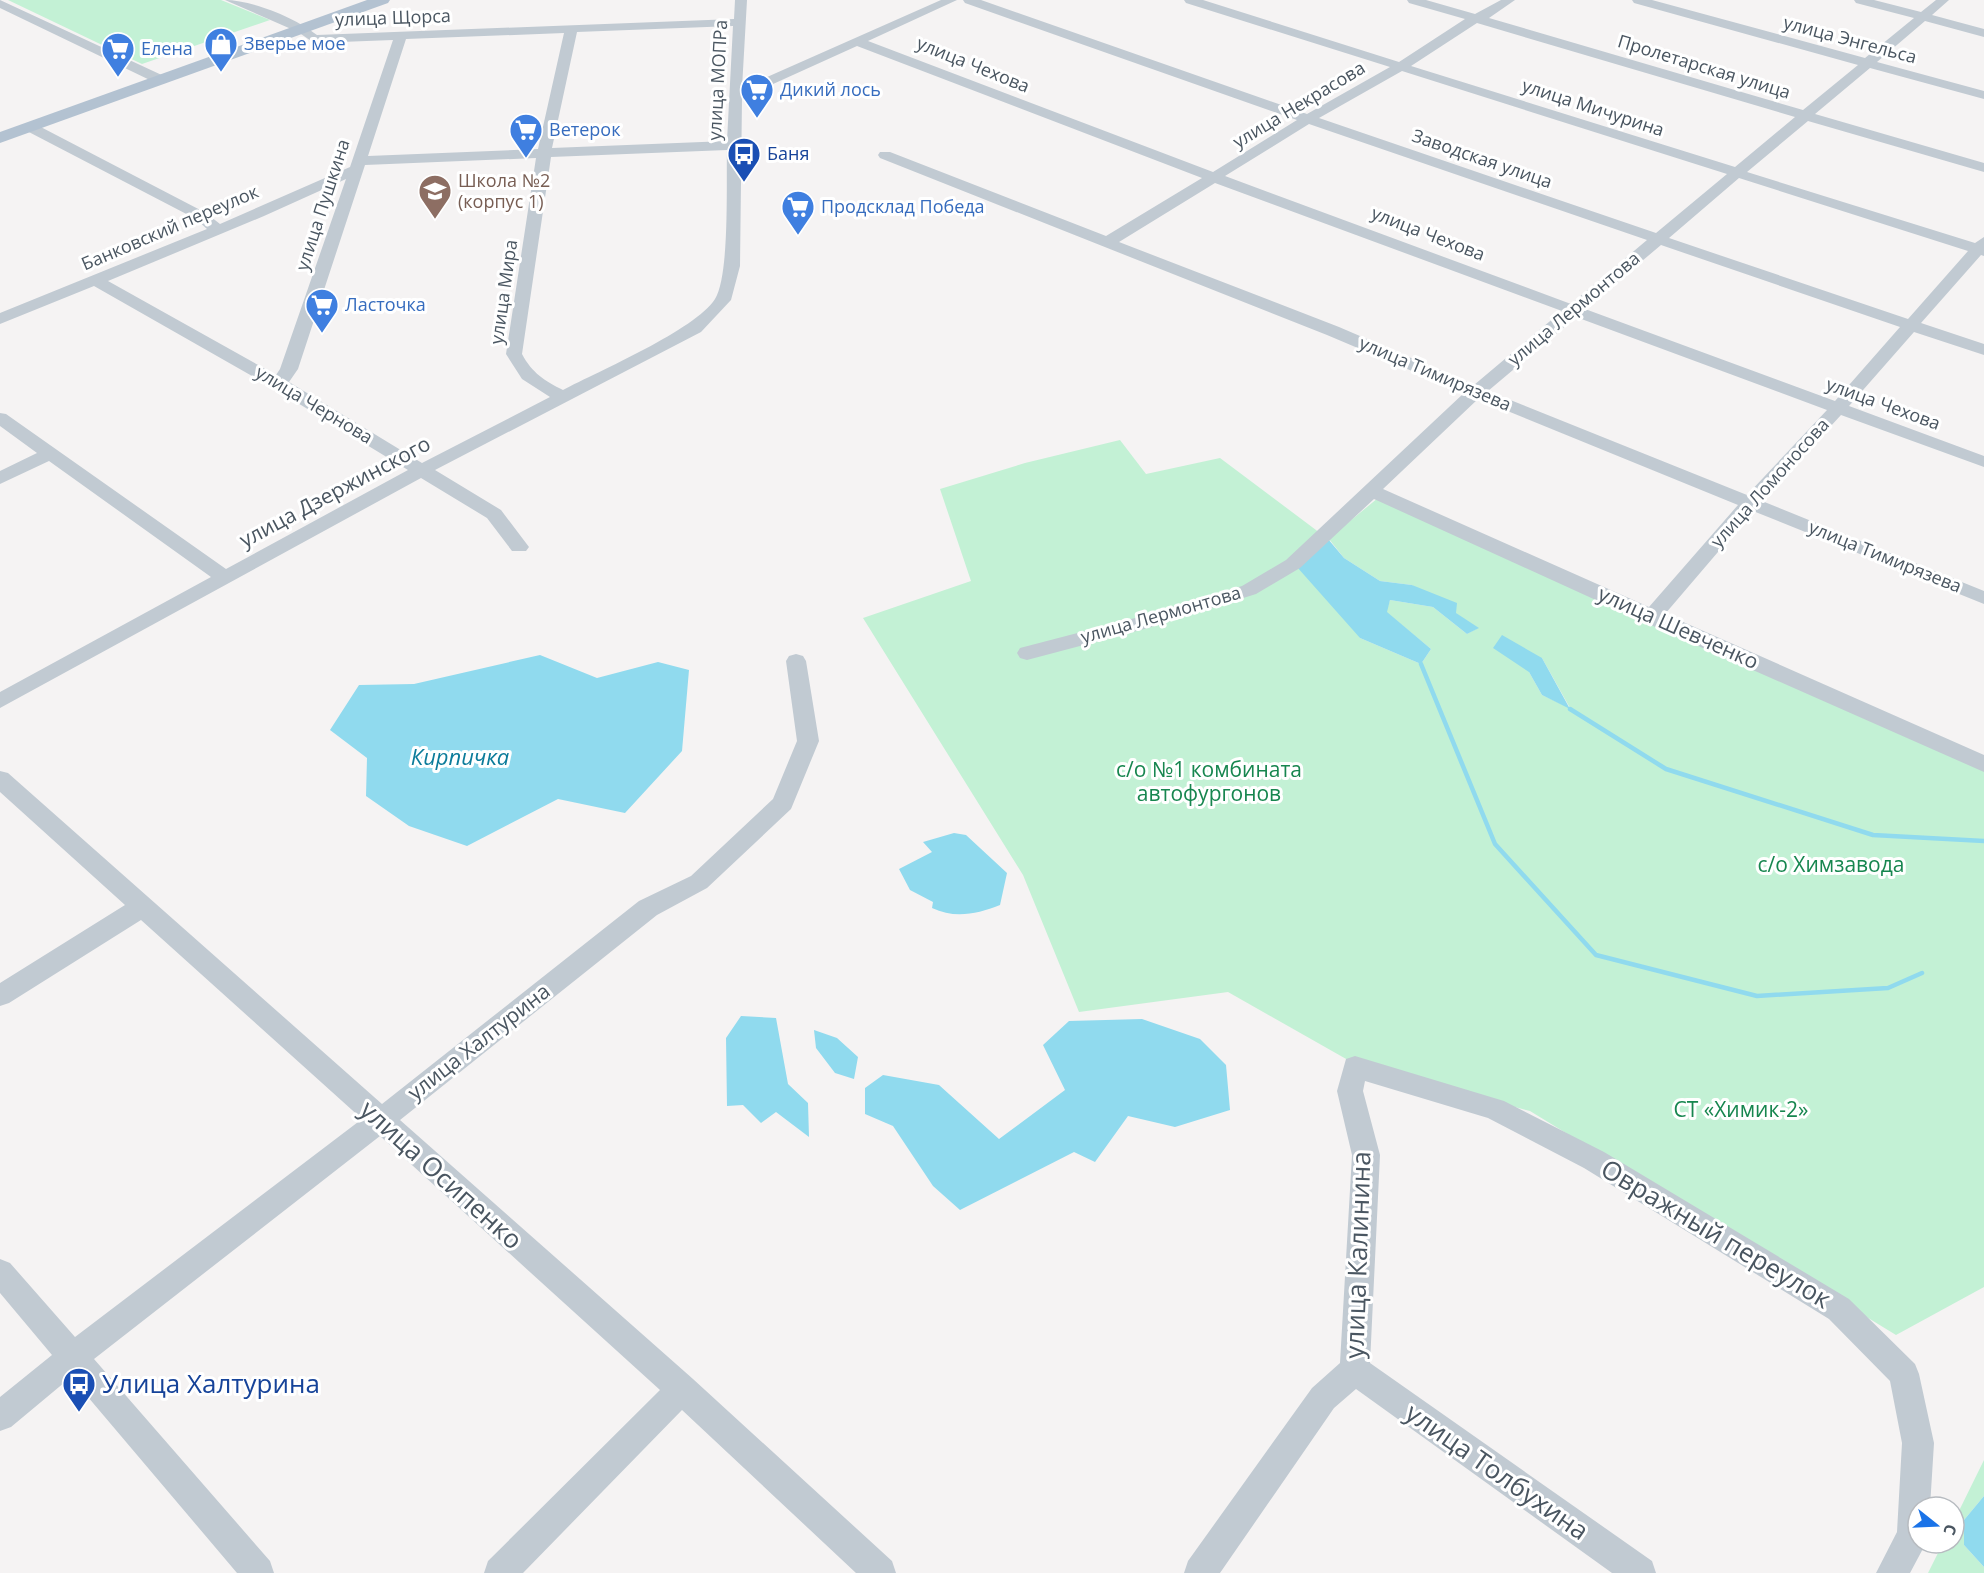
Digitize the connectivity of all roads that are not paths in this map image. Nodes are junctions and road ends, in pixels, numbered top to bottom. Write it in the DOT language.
graph roads {
  1 [pos="231,0"];
  2 [pos="382,0"];
  3 [pos="741,0"];
  4 [pos="951,0"];
  5 [pos="969,0"];
  6 [pos="1190,0"];
  7 [pos="1413,0"];
  8 [pos="1509,0"];
  9 [pos="1638,0"];
  10 [pos="1860,0"];
  11 [pos="1943,0"];
  12 [pos="0,3"];
  13 [pos="1924,17"];
  14 [pos="1476,18"];
  15 [pos="741,22"];
  16 [pos="302,29"];
  17 [pos="571,29"];
  18 [pos="1984,33"];
  19 [pos="401,36"];
  20 [pos="858,42"];
  21 [pos="1868,63"];
  22 [pos="1400,67"];
  23 [pos="161,80"];
  24 [pos="735,96"];
  25 [pos="1984,96"];
  26 [pos="1804,116"];
  27 [pos="1307,119"];
  28 [pos="30,127"];
  29 [pos="0,138"];
  30 [pos="734,145"];
  31 [pos="544,153"];
  32 [pos="885,155"];
  33 [pos="356,165"];
  34 [pos="1984,168"];
  35 [pos="1738,173"];
  36 [pos="1214,176"];
  37 [pos="259,213"];
  38 [pos="201,216"];
  39 [pos="218,230"];
  40 [pos="1659,239"];
  41 [pos="1108,242"];
  42 [pos="1982,248"];
  43 [pos="97,281"];
  44 [pos="1573,310"];
  45 [pos="0,320"];
  46 [pos="1911,325"];
  47 [pos="695,328"];
  48 [pos="1984,350"];
  49 [pos="279,384"];
  50 [pos="1476,392"];
  51 [pos="562,396"];
  52 [pos="1838,408"];
  53 [pos="0,418"];
  54 [pos="50,454"];
  55 [pos="1984,462"];
  56 [pos="422,470"];
  57 [pos="0,478"];
  58 [pos="1372,491"];
  59 [pos="1751,502"];
  60 [pos="519,547"];
  61 [pos="224,578"];
  62 [pos="1984,598"];
  63 [pos="1652,617"];
  64 [pos="1027,653"];
  65 [pos="796,661"];
  66 [pos="0,701"];
  67 [pos="1984,764"];
  68 [pos="0,779"];
  69 [pos="142,907"];
  70 [pos="0,996"];
  71 [pos="1355,1067"];
  72 [pos="380,1120"];
  73 [pos="0,1272"];
  74 [pos="73,1357"];
  75 [pos="1355,1370"];
  76 [pos="682,1389"];
  77 [pos="0,1416"];
  78 [pos="258,1573"];
  79 [pos="500,1573"];
  80 [pos="880,1573"];
  81 [pos="1200,1573"];
  82 [pos="1640,1573"];
  83 [pos="1892,1573"];
  1 -- 16 [label="street, улица Щорса"];
  2 -- 16 [label="main road"];
  3 -- 15 [label="street, улица МОПРа"];
  4 -- 20 [label="street"];
  5 -- 27 [label="street, Заводская улица"];
  6 -- 22 [label="street, улица Мичурина"];
  7 -- 14 [label="street, Пролетарская улица"];
  8 -- 14 [label="street, улица Некрасова"];
  9 -- 21 [label="street, улица Энгельса"];
  10 -- 13 [label="street"];
  11 -- 13 [label="street, улица Лермонтова"];
  12 -- 23 [label="street"];
  13 -- 18 [label="street"];
  13 -- 21 [label="street, улица Лермонтова"];
  14 -- 22 [label="street, улица Некрасова"];
  14 -- 26 [label="street, Пролетарская улица"];
  15 -- 17 [label="street, улица Щорса"];
  15 -- 24 [label="street, улица МОПРа"];
  16 -- 19 [label="street, улица Щорса"];
  16 -- 23 [label="main road"];
  17 -- 19 [label="street, улица Щорса"];
  17 -- 31 [label="street, улица Мира"];
  19 -- 33 [label="street, улица Пушкина"];
  20 -- 24 [label="street"];
  20 -- 36 [label="street, улица Чехова"];
  21 -- 25 [label="street, улица Энгельса"];
  21 -- 26 [label="street, улица Лермонтова"];
  22 -- 27 [label="street, улица Некрасова"];
  22 -- 35 [label="street, улица Мичурина"];
  23 -- 28 [label="main road"];
  24 -- 30 [label="street, улица МОПРа"];
  26 -- 34 [label="street, Пролетарская улица"];
  26 -- 35 [label="street, улица Лермонтова"];
  27 -- 36 [label="street, улица Некрасова"];
  27 -- 40 [label="street, Заводская улица"];
  28 -- 29 [label="main road"];
  28 -- 38 [label="street"];
  30 -- 31 [label="street"];
  30 -- 47 [label="street, улица МОПРа"];
  31 -- 33 [label="street"];
  31 -- 51 [label="street, улица Мира"];
  32 -- 41 [label="street, улица Тимирязева"];
  33 -- 37 [label="street, Банковский переулок"];
  33 -- 49 [label="street, улица Пушкина"];
  35 -- 40 [label="street, улица Лермонтова"];
  35 -- 42 [label="street, улица Мичурина"];
  36 -- 41 [label="street, улица Некрасова"];
  36 -- 44 [label="street, улица Чехова"];
  37 -- 38 [label="street"];
  37 -- 39 [label="street, Банковский переулок"];
  38 -- 39 [label="street"];
  39 -- 43 [label="street, Банковский переулок"];
  40 -- 44 [label="street, улица Лермонтова"];
  40 -- 46 [label="street, Заводская улица"];
  41 -- 50 [label="street, улица Тимирязева"];
  42 -- 46 [label="street, улица Ломоносова"];
  43 -- 45 [label="street, Банковский переулок"];
  43 -- 49 [label="street, улица Чернова"];
  44 -- 50 [label="street, улица Лермонтова"];
  44 -- 52 [label="street, улица Чехова"];
  46 -- 48 [label="street, Заводская улица"];
  46 -- 52 [label="street, улица Ломоносова"];
  47 -- 51 [label="street, улица Дзержинского"];
  49 -- 56 [label="street, улица Чернова"];
  50 -- 58 [label="street, улица Лермонтова"];
  50 -- 59 [label="street, улица Тимирязева"];
  51 -- 56 [label="street, улица Дзержинского"];
  52 -- 55 [label="street, улица Чехова"];
  52 -- 59 [label="street, улица Ломоносова"];
  53 -- 54 [label="street"];
  54 -- 57 [label="street"];
  54 -- 61 [label="street"];
  56 -- 60 [label="street, улица Чернова"];
  56 -- 61 [label="street, улица Дзержинского"];
  58 -- 63 [label="street, улица Шевченко"];
  58 -- 64 [label="street, улица Лермонтова"];
  59 -- 62 [label="street, улица Тимирязева"];
  59 -- 63 [label="street, улица Ломоносова"];
  61 -- 66 [label="street, улица Дзержинского"];
  63 -- 67 [label="street, улица Шевченко"];
  65 -- 72 [label="street, улица Халтурина"];
  68 -- 69 [label="street, улица Осипенко"];
  69 -- 70 [label="street"];
  69 -- 72 [label="street, улица Осипенко"];
  71 -- 75 [label="street, улица Калинина"];
  71 -- 83 [label="street, Овражный переулок"];
  72 -- 74 [label="street, улица Халтурина"];
  72 -- 76 [label="street, улица Осипенко"];
  73 -- 74 [label="street"];
  74 -- 77 [label="street, улица Халтурина"];
  74 -- 78 [label="street"];
  75 -- 81 [label="street, улица Калинина"];
  75 -- 82 [label="street, улица Толбухина"];
  76 -- 79 [label="street"];
  76 -- 80 [label="street, улица Осипенко"];
}
